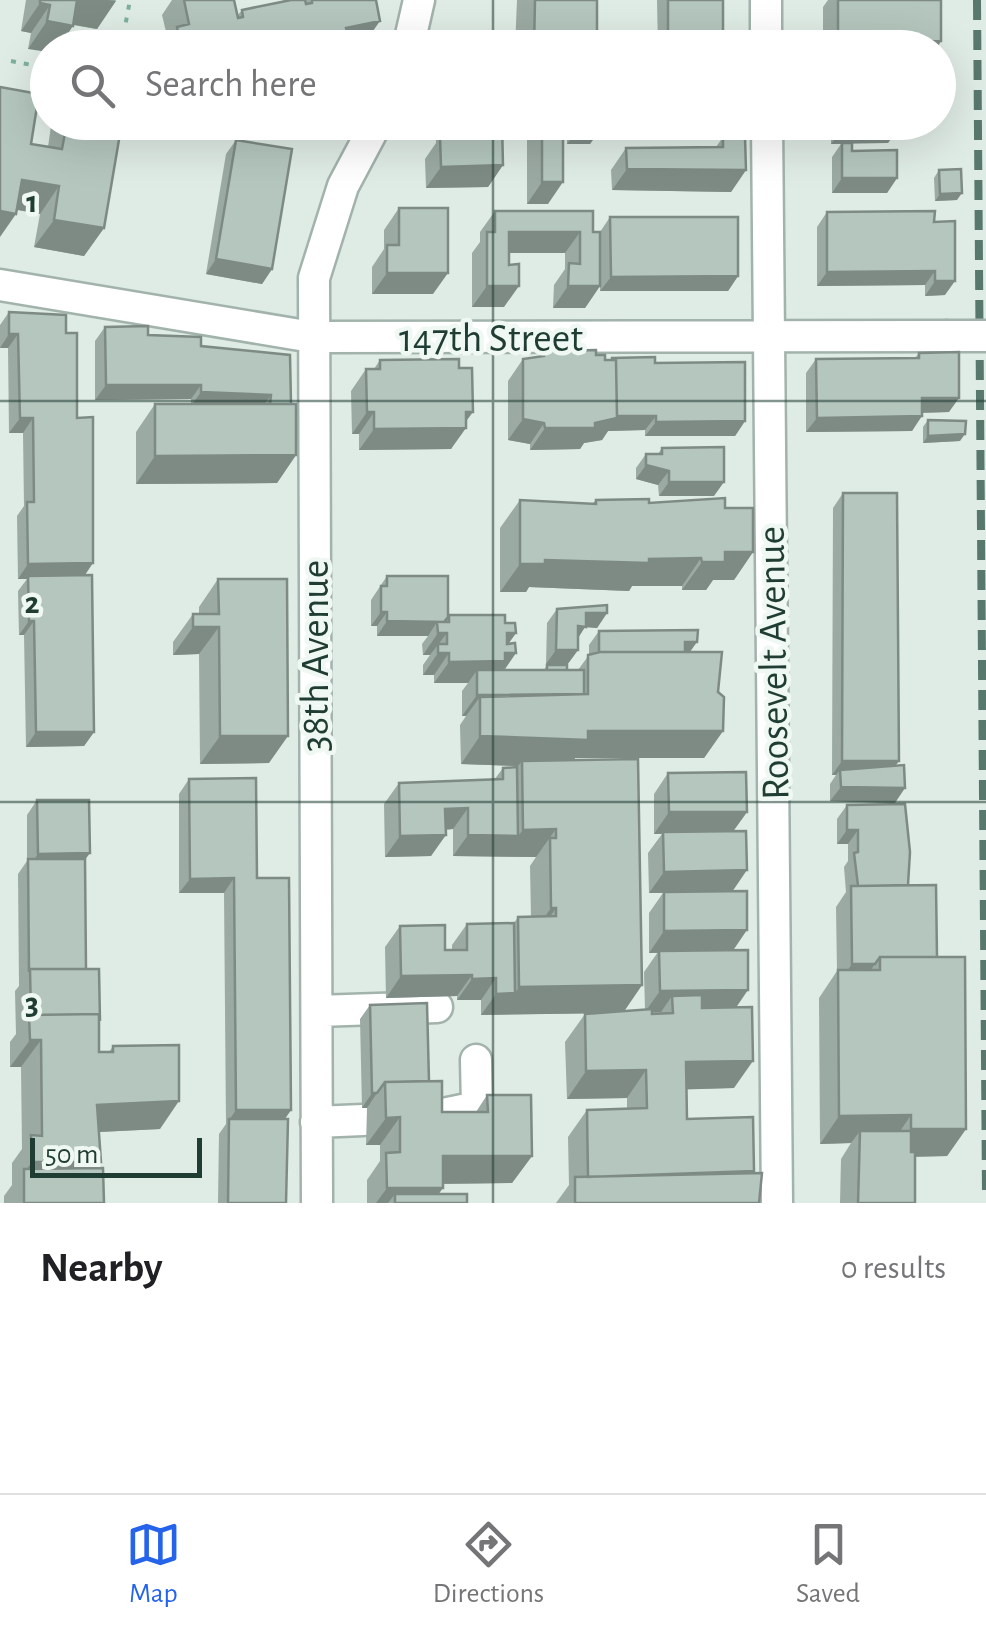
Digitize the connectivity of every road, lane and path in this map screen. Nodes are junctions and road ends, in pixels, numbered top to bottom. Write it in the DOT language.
graph roads {
  1 [pos="130,0"];
  2 [pos="419,0"];
  3 [pos="766,0"];
  4 [pos="124,30"];
  5 [pos="412,30"];
  6 [pos="766,30"];
  7 [pos="11,61"];
  8 [pos="30,65"];
  9 [pos="367,140"];
  10 [pos="767,140"];
  11 [pos="0,286"];
  12 [pos="769,336"];
  13 [pos="986,336"];
  14 [pos="312,337"];
  15 [pos="437,1007"];
  16 [pos="317,1011"];
  17 [pos="476,1060"];
  18 [pos="424,1118"];
  19 [pos="362,1120"];
  20 [pos="316,1122"];
  21 [pos="317,1203"];
  22 [pos="777,1203"];
  1 -- 4 [label="path"];
  2 -- 5 [label="street"];
  3 -- 6 [label="street"];
  7 -- 8 [label="path"];
  9 -- 14 [label="street, 38th Avenue"];
  10 -- 12 [label="street, Roosevelt Avenue"];
  11 -- 14 [label="street, 147th Street"];
  12 -- 13 [label="street, 147th Street, bridge"];
  12 -- 14 [label="street, 147th Street"];
  12 -- 22 [label="street, Roosevelt Avenue"];
  14 -- 16 [label="street, 38th Avenue"];
  15 -- 16 [label="street"];
  16 -- 20 [label="street, 38th Avenue"];
  17 -- 18 [label="street"];
  19 -- 20 [label="street"];
  20 -- 21 [label="street, 38th Avenue"];
}
